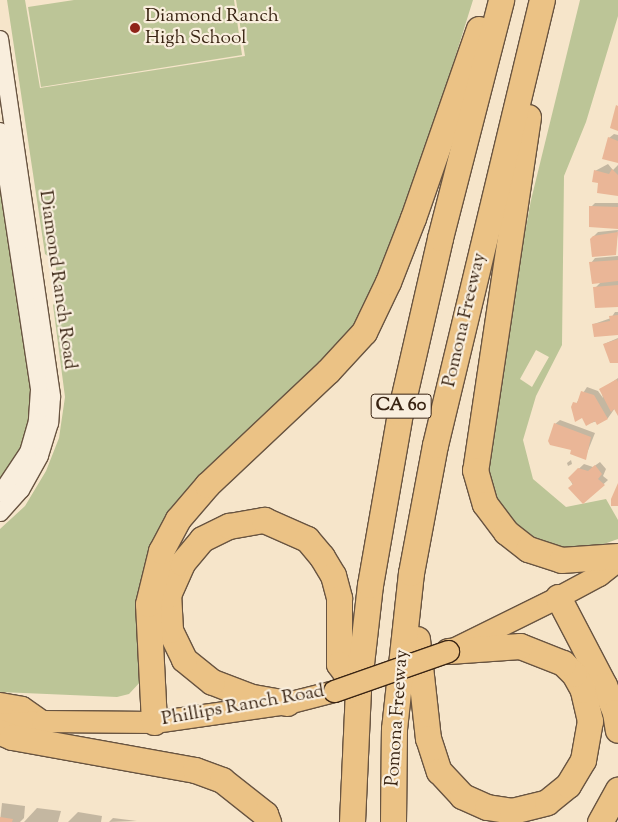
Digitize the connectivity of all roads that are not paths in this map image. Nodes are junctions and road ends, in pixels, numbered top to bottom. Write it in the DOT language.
graph roads {
  1 [pos="490,0"];
  2 [pos="501,0"];
  3 [pos="514,0"];
  4 [pos="531,0"];
  5 [pos="543,0"];
  6 [pos="0,40"];
  7 [pos="469,127"];
  8 [pos="0,131"];
  9 [pos="0,494"];
  10 [pos="0,513"];
  11 [pos="618,556"];
  12 [pos="618,560"];
  13 [pos="608,572"];
  14 [pos="411,574"];
  15 [pos="558,597"];
  16 [pos="448,652"];
  17 [pos="358,690"];
  18 [pos="398,698"];
  19 [pos="297,700"];
  20 [pos="0,703"];
  21 [pos="42,721"];
  22 [pos="154,722"];
  23 [pos="0,724"];
  24 [pos="356,729"];
  25 [pos="618,730"];
  26 [pos="0,732"];
  27 [pos="618,790"];
  28 [pos="268,822"];
  29 [pos="352,822"];
  30 [pos="367,822"];
  31 [pos="393,822"];
  32 [pos="600,822"];
  1 -- 22 [label="highway"];
  2 -- 7 [label="highway, CA 60"];
  3 -- 7 [label="highway"];
  4 -- 18 [label="highway"];
  5 -- 11 [label="highway"];
  5 -- 14 [label="highway, Pomona Freeway / CA 60"];
  6 -- 10 [label="street, Diamond Ranch Road"];
  7 -- 17 [label="highway, CA 60"];
  8 -- 9 [label="street, Diamond Ranch Road"];
  12 -- 13 [label="main road, Phillips Ranch Road"];
  13 -- 15 [label="main road, Phillips Ranch Road"];
  14 -- 16 [label="highway"];
  14 -- 18 [label="highway, Pomona Freeway / CA 60"];
  15 -- 16 [label="main road, Phillips Ranch Road"];
  15 -- 25 [label="highway"];
  16 -- 19 [label="main road, Phillips Ranch Road, bridge"];
  17 -- 19 [label="highway"];
  17 -- 24 [label="highway, CA 60"];
  18 -- 31 [label="highway, Pomona Freeway / CA 60"];
  19 -- 22 [label="main road, Phillips Ranch Road"];
  20 -- 21 [label="main road"];
  21 -- 22 [label="main road, Phillips Ranch Road"];
  21 -- 23 [label="main road, Phillips Ranch Road"];
  24 -- 29 [label="highway, CA 60"];
  24 -- 30 [label="highway"];
  26 -- 28 [label="highway"];
  27 -- 32 [label="highway"];
}
